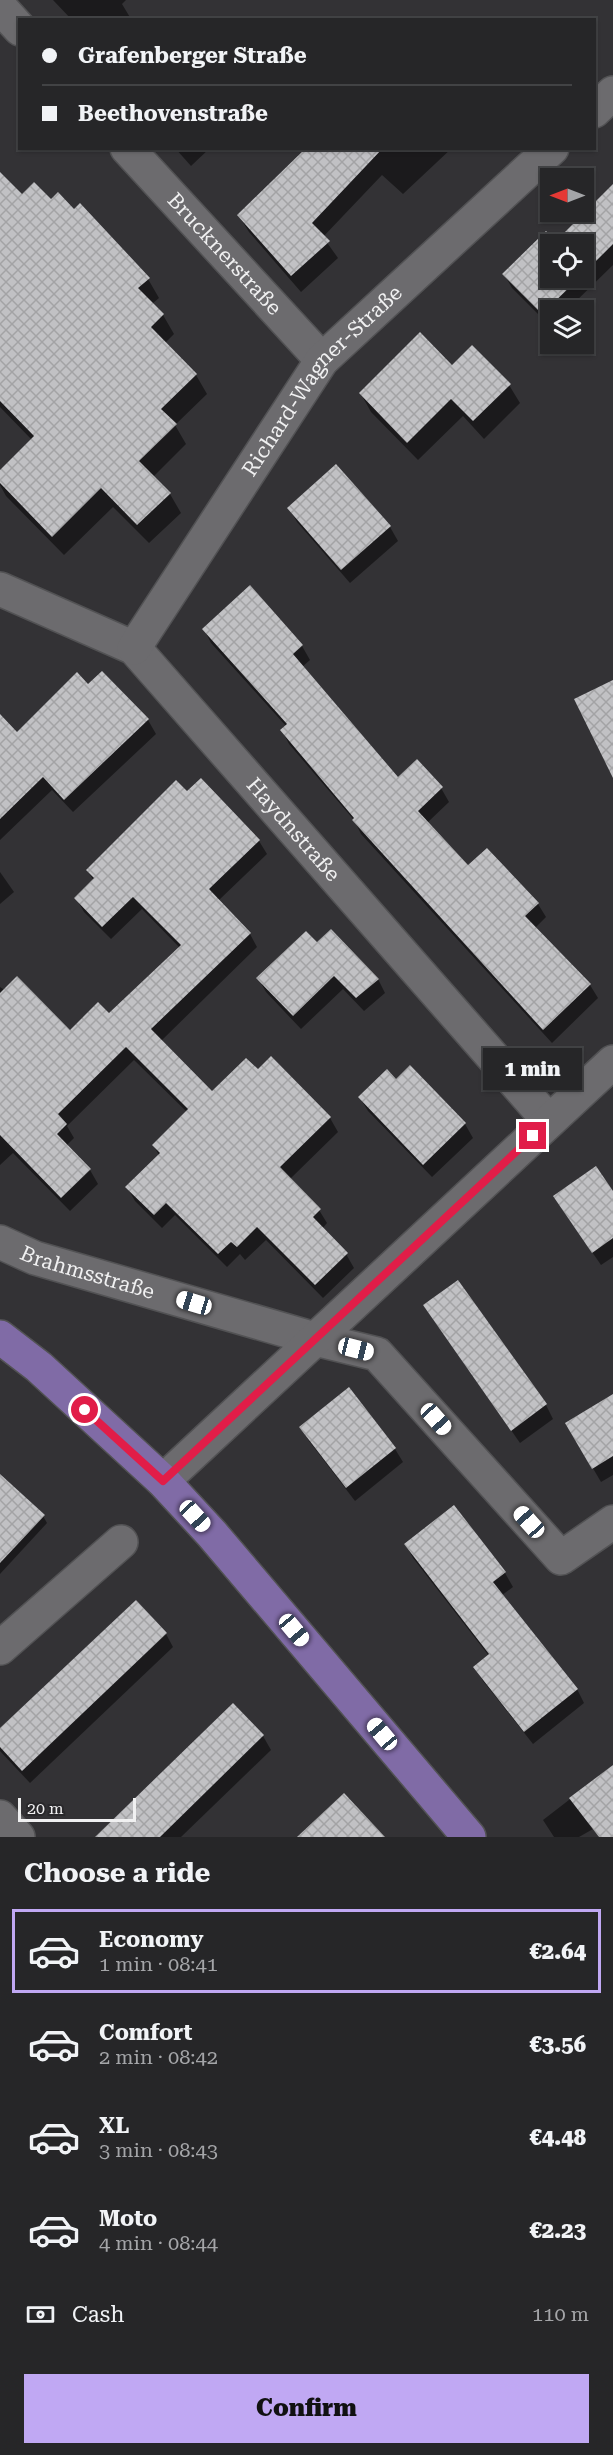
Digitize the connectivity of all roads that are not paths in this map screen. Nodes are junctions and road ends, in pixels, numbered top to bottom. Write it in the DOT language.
graph roads {
  1 [pos="0,7"];
  2 [pos="18,27"];
  3 [pos="613,93"];
  4 [pos="596,109"];
  5 [pos="129,150"];
  6 [pos="550,150"];
  7 [pos="322,360"];
  8 [pos="0,589"];
  9 [pos="134,648"];
  10 [pos="613,1062"];
  11 [pos="549,1121"];
  12 [pos="0,1242"];
  13 [pos="0,1337"];
  14 [pos="315,1339"];
  15 [pos="163,1481"];
  16 [pos="613,1522"];
  17 [pos="121,1542"];
  18 [pos="0,1648"];
  19 [pos="0,1817"];
  20 [pos="18,1837"];
  21 [pos="470,1837"];
  1 -- 2 [label="street"];
  3 -- 4 [label="street"];
  5 -- 7 [label="street, Brucknerstraße"];
  6 -- 7 [label="street, Richard-Wagner-Straße"];
  7 -- 9 [label="street, Richard-Wagner-Straße"];
  8 -- 9 [label="street, Haydnstraße"];
  9 -- 11 [label="street, Haydnstraße"];
  10 -- 11 [label="street"];
  11 -- 14 [label="street"];
  12 -- 14 [label="street, Brahmsstraße"];
  13 -- 15 [label="main road"];
  14 -- 15 [label="street"];
  14 -- 16 [label="street, Brahmsstraße"];
  15 -- 21 [label="main road"];
  17 -- 18 [label="street"];
  19 -- 20 [label="street"];
}
